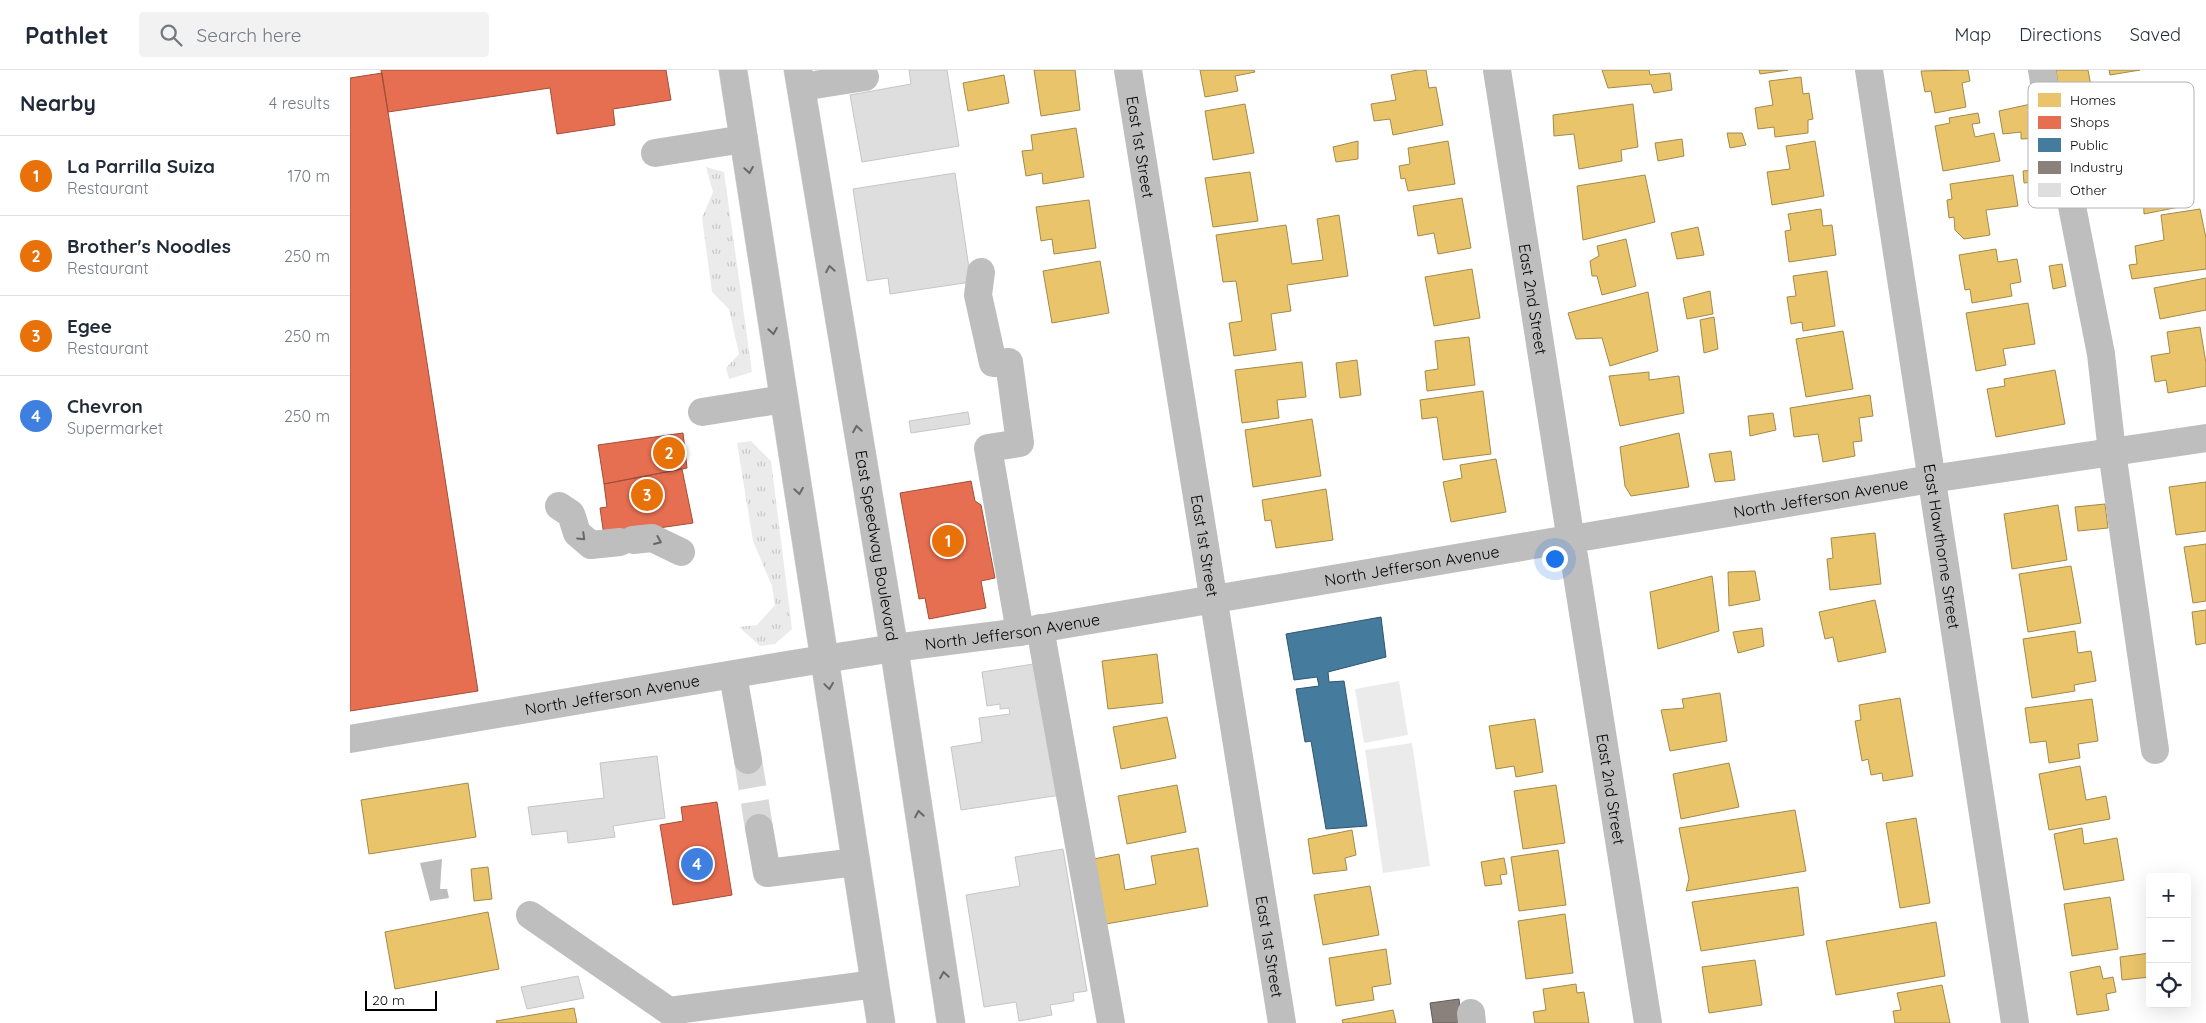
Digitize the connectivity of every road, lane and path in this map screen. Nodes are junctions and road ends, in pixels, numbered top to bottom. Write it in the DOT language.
graph roads {
  1 [pos="733,70"];
  2 [pos="1128,70"];
  3 [pos="1497,70"];
  4 [pos="1869,70"];
  5 [pos="865,77"];
  6 [pos="800,79"];
  7 [pos="744,139"];
  8 [pos="655,152"];
  9 [pos="2072,208"];
  10 [pos="981,272"];
  11 [pos="784,399"];
  12 [pos="702,412"];
  13 [pos="2206,438"];
  14 [pos="2112,452"];
  15 [pos="1931,479"];
  16 [pos="559,506"];
  17 [pos="1571,541"];
  18 [pos="681,552"];
  19 [pos="1214,599"];
  20 [pos="1030,630"];
  21 [pos="894,648"];
  22 [pos="825,659"];
  23 [pos="733,675"];
  24 [pos="350,739"];
  25 [pos="2155,750"];
  26 [pos="748,760"];
  27 [pos="760,828"];
  28 [pos="856,862"];
  29 [pos="530,915"];
  30 [pos="875,984"];
  31 [pos="881,1023"];
  32 [pos="952,1023"];
  33 [pos="1111,1023"];
  34 [pos="1282,1023"];
  35 [pos="1648,1023"];
  36 [pos="2015,1023"];
  1 -- 7 [label="street"];
  2 -- 19 [label="street, East 1st Street"];
  3 -- 17 [label="street, East 2nd Street"];
  4 -- 15 [label="street, East Hawthorne Street"];
  5 -- 6 [label="street"];
  21 -- 6 [label="street, East Speedway Boulevard, one-way"];
  7 -- 8 [label="street"];
  7 -- 11 [label="street, one-way"];
  9 -- 14 [label="street"];
  10 -- 20 [label="street"];
  11 -- 12 [label="street"];
  11 -- 22 [label="street, one-way"];
  13 -- 14 [label="street, North Jefferson Avenue"];
  14 -- 15 [label="street, North Jefferson Avenue"];
  14 -- 25 [label="street"];
  15 -- 17 [label="street, North Jefferson Avenue"];
  15 -- 36 [label="street, East Hawthorne Street"];
  16 -- 18 [label="street, one-way"];
  17 -- 19 [label="street, North Jefferson Avenue"];
  17 -- 35 [label="street, East 2nd Street"];
  19 -- 20 [label="street, North Jefferson Avenue"];
  19 -- 34 [label="street, East 1st Street"];
  20 -- 21 [label="street, North Jefferson Avenue"];
  20 -- 33 [label="street"];
  21 -- 22 [label="street, North Jefferson Avenue"];
  32 -- 21 [label="street, East Speedway Boulevard, one-way"];
  22 -- 23 [label="street, North Jefferson Avenue"];
  22 -- 28 [label="street, one-way"];
  23 -- 24 [label="street, North Jefferson Avenue"];
  23 -- 26 [label="street"];
  27 -- 28 [label="street"];
  28 -- 30 [label="street"];
  29 -- 30 [label="street"];
  30 -- 31 [label="street"];
}
